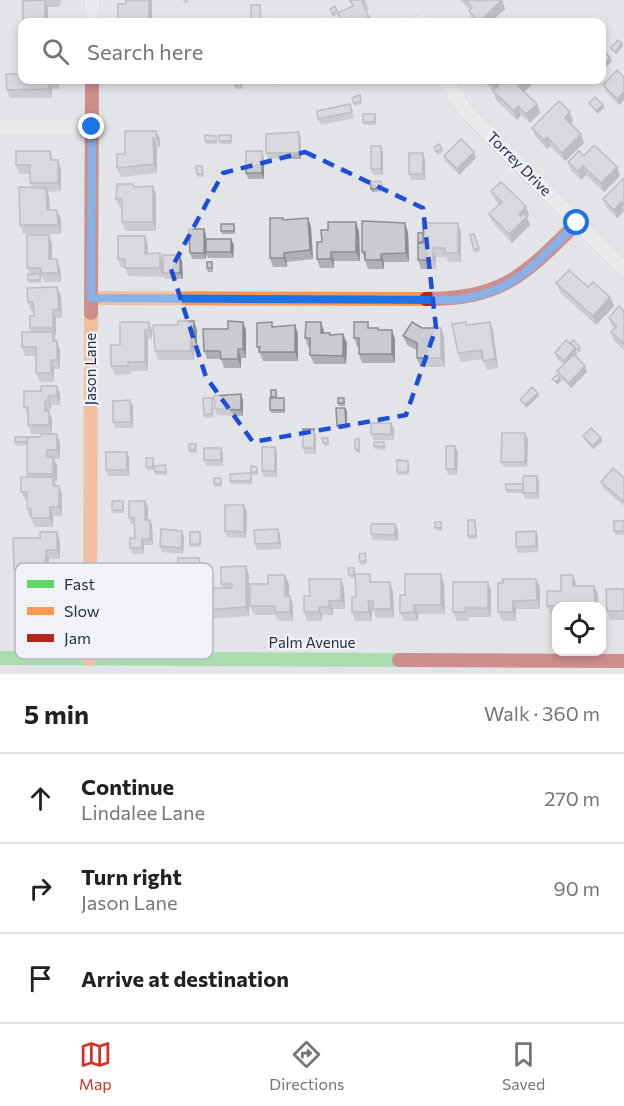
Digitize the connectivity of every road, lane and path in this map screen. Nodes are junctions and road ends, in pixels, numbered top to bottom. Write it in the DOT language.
graph roads {
  1 [pos="92,0"];
  2 [pos="92,18"];
  3 [pos="92,84"];
  4 [pos="448,84"];
  5 [pos="0,127"];
  6 [pos="92,127"];
  7 [pos="577,223"];
  8 [pos="624,269"];
  9 [pos="91,298"];
  10 [pos="90,563"];
  11 [pos="107,659"];
  12 [pos="624,661"];
  13 [pos="240,667"];
  1 -- 2 [label="street"];
  3 -- 6 [label="street, Jason Lane"];
  4 -- 7 [label="street, Torrey Drive"];
  5 -- 6 [label="street"];
  6 -- 9 [label="street, Jason Lane"];
  7 -- 8 [label="street, Torrey Drive"];
  7 -- 9 [label="street"];
  9 -- 10 [label="street, Jason Lane"];
  11 -- 13 [label="street, Palm Avenue"];
  12 -- 13 [label="street, Palm Avenue"];
}
